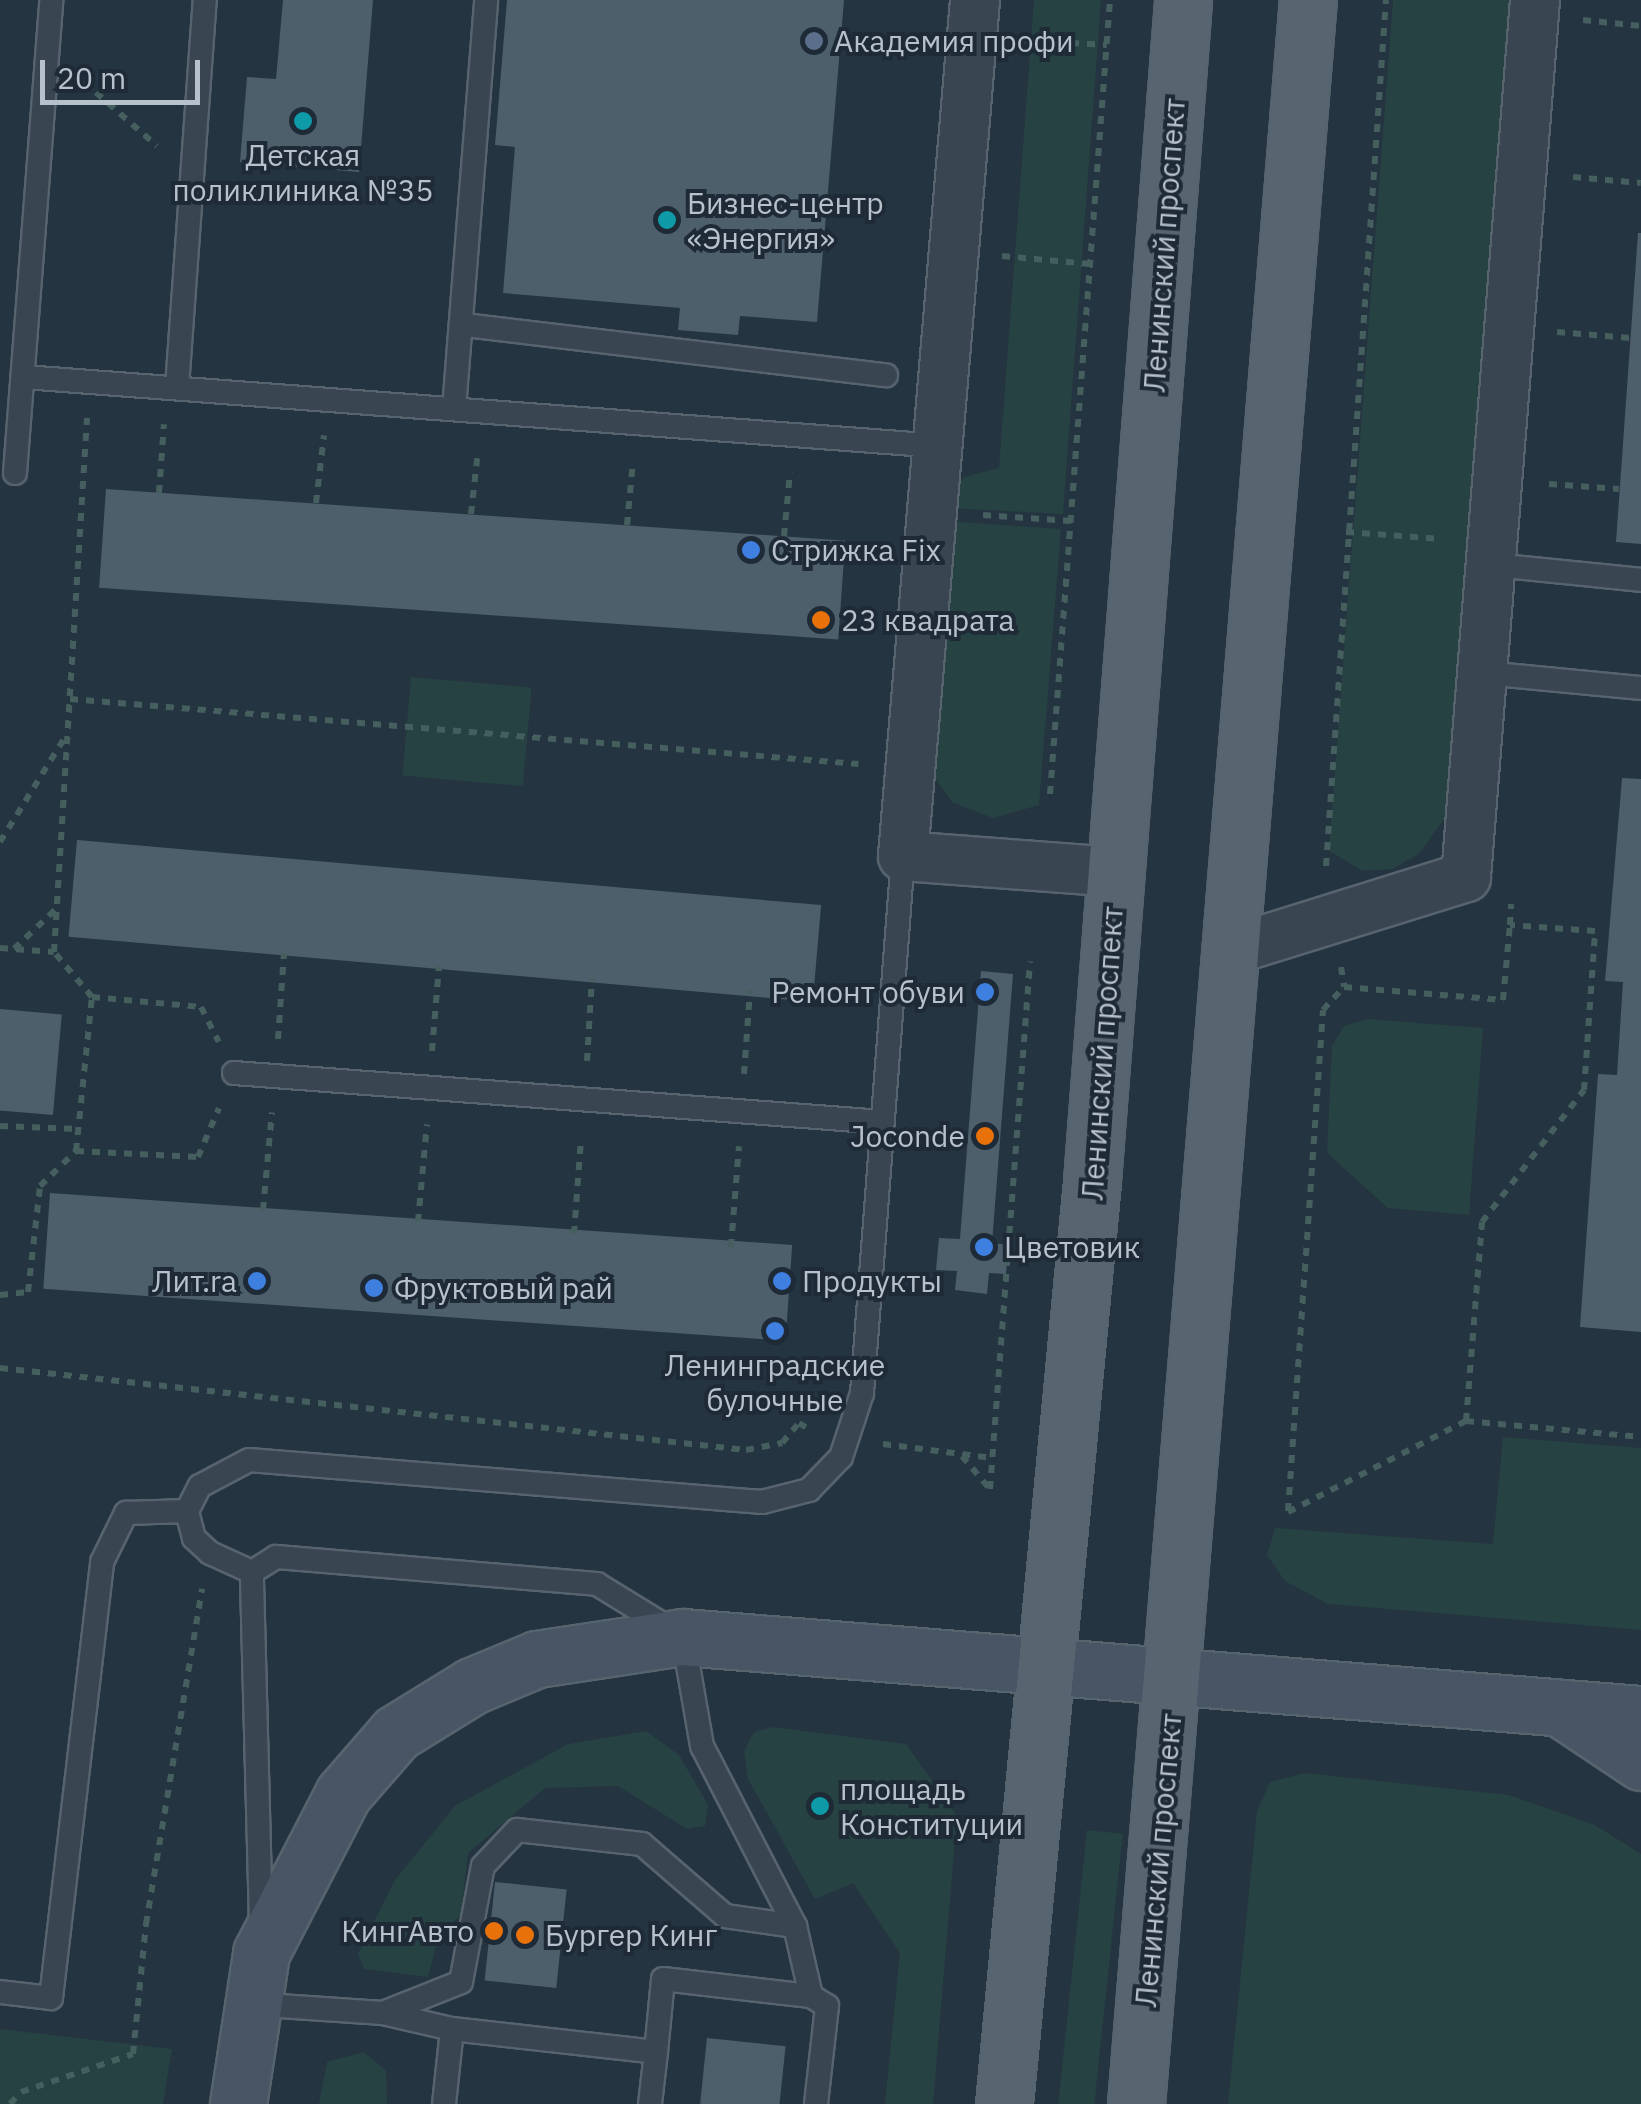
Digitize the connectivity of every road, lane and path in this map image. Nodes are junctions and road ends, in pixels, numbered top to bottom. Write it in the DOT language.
graph roads {
  1 [pos="51,0"];
  2 [pos="204,0"];
  3 [pos="486,0"];
  4 [pos="976,0"];
  5 [pos="1110,0"];
  6 [pos="1183,0"];
  7 [pos="1308,0"];
  8 [pos="1386,0"];
  9 [pos="1556,10"];
  10 [pos="1641,26"];
  11 [pos="47,50"];
  12 [pos="192,176"];
  13 [pos="1565,176"];
  14 [pos="1641,182"];
  15 [pos="464,325"];
  16 [pos="1554,331"];
  17 [pos="1631,338"];
  18 [pos="886,375"];
  19 [pos="24,377"];
  20 [pos="89,382"];
  21 [pos="172,387"];
  22 [pos="328,399"];
  23 [pos="454,409"];
  24 [pos="483,412"];
  25 [pos="636,424"];
  26 [pos="793,436"];
  27 [pos="940,446"];
  28 [pos="15,473"];
  29 [pos="1543,483"];
  30 [pos="1619,489"];
  31 [pos="158,493"];
  32 [pos="316,503"];
  33 [pos="471,514"];
  34 [pos="627,525"];
  35 [pos="1346,532"];
  36 [pos="784,536"];
  37 [pos="1450,539"];
  38 [pos="1494,565"];
  39 [pos="1641,580"];
  40 [pos="1485,673"];
  41 [pos="1641,688"];
  42 [pos="70,699"];
  43 [pos="68,732"];
  44 [pos="858,764"];
  45 [pos="1050,794"];
  46 [pos="0,842"];
  47 [pos="903,856"];
  48 [pos="1116,872"];
  49 [pos="56,910"];
  50 [pos="1334,918"];
  51 [pos="1510,925"];
  52 [pos="0,948"];
  53 [pos="14,949"];
  54 [pos="1232,950"];
  55 [pos="54,952"];
  56 [pos="284,953"];
  57 [pos="1030,962"];
  58 [pos="439,966"];
  59 [pos="592,978"];
  60 [pos="1344,988"];
  61 [pos="750,990"];
  62 [pos="92,996"];
  63 [pos="234,1072"];
  64 [pos="276,1076"];
  65 [pos="430,1087"];
  66 [pos="584,1099"];
  67 [pos="741,1111"];
  68 [pos="882,1122"];
  69 [pos="0,1126"];
  70 [pos="78,1129"];
  71 [pos="76,1151"];
  72 [pos="1535,1156"];
  73 [pos="263,1210"];
  74 [pos="418,1222"];
  75 [pos="574,1234"];
  76 [pos="731,1247"];
  77 [pos="0,1295"];
  78 [pos="0,1368"];
  79 [pos="1466,1422"];
  80 [pos="1641,1437"];
  81 [pos="847,1440"];
  82 [pos="960,1454"];
  83 [pos="992,1458"];
  84 [pos="187,1512"];
  85 [pos="210,1553"];
  86 [pos="252,1572"];
  87 [pos="683,1637"];
  88 [pos="1046,1666"];
  89 [pos="1175,1678"];
  90 [pos="1564,1710"];
  91 [pos="1641,1714"];
  92 [pos="1641,1762"];
  93 [pos="795,1926"];
  94 [pos="255,1978"];
  95 [pos="0,1992"];
  96 [pos="811,1996"];
  97 [pos="383,2013"];
  98 [pos="452,2029"];
  99 [pos="656,2052"];
  100 [pos="10,2104"];
  101 [pos="238,2104"];
  102 [pos="444,2104"];
  103 [pos="650,2104"];
  104 [pos="816,2104"];
  105 [pos="1004,2104"];
  106 [pos="1136,2104"];
  1 -- 11 [label="lane"];
  2 -- 12 [label="lane"];
  3 -- 15 [label="lane"];
  4 -- 27 [label="street"];
  5 -- 45 [label="path"];
  6 -- 48 [label="main road, Ленинский проспект"];
  7 -- 54 [label="main road, Ленинский проспект"];
  8 -- 35 [label="path"];
  9 -- 10 [label="path"];
  9 -- 38 [label="street"];
  11 -- 12 [label="path"];
  11 -- 19 [label="lane"];
  12 -- 21 [label="lane"];
  13 -- 14 [label="path"];
  15 -- 18 [label="lane"];
  15 -- 23 [label="lane"];
  16 -- 17 [label="path"];
  19 -- 20 [label="lane"];
  19 -- 28 [label="lane"];
  20 -- 21 [label="lane"];
  20 -- 42 [label="path"];
  21 -- 22 [label="lane"];
  21 -- 31 [label="path"];
  22 -- 23 [label="lane"];
  22 -- 32 [label="path"];
  23 -- 24 [label="lane"];
  24 -- 25 [label="lane"];
  24 -- 33 [label="path"];
  25 -- 26 [label="lane"];
  25 -- 34 [label="path"];
  26 -- 27 [label="lane"];
  26 -- 36 [label="path"];
  27 -- 47 [label="street"];
  29 -- 30 [label="path"];
  35 -- 37 [label="path"];
  35 -- 50 [label="path"];
  38 -- 39 [label="lane"];
  38 -- 40 [label="street"];
  40 -- 41 [label="lane"];
  40 -- 50 [label="street"];
  42 -- 43 [label="path"];
  42 -- 44 [label="path"];
  43 -- 46 [label="path"];
  43 -- 49 [label="path"];
  47 -- 48 [label="street"];
  47 -- 68 [label="lane"];
  48 -- 88 [label="main road, Ленинский проспект"];
  49 -- 53 [label="path"];
  49 -- 55 [label="path"];
  50 -- 54 [label="street"];
  50 -- 60 [label="path"];
  51 -- 60 [label="path"];
  52 -- 53 [label="path"];
  53 -- 55 [label="path"];
  54 -- 89 [label="main road, Ленинский проспект"];
  55 -- 62 [label="path"];
  56 -- 64 [label="path"];
  57 -- 83 [label="path"];
  58 -- 65 [label="path"];
  59 -- 66 [label="path"];
  60 -- 79 [label="path"];
  61 -- 67 [label="path"];
  62 -- 63 [label="path"];
  62 -- 70 [label="path"];
  63 -- 64 [label="lane"];
  63 -- 71 [label="path"];
  64 -- 65 [label="lane"];
  64 -- 73 [label="path"];
  65 -- 66 [label="lane"];
  65 -- 74 [label="path"];
  66 -- 67 [label="lane"];
  66 -- 75 [label="path"];
  67 -- 68 [label="lane"];
  67 -- 76 [label="path"];
  68 -- 81 [label="lane"];
  69 -- 70 [label="path"];
  70 -- 71 [label="path"];
  71 -- 77 [label="path"];
  72 -- 79 [label="path"];
  78 -- 81 [label="path"];
  79 -- 80 [label="path"];
  81 -- 82 [label="path"];
  81 -- 84 [label="lane"];
  82 -- 83 [label="path"];
  82 -- 83 [label="path"];
  84 -- 85 [label="lane"];
  84 -- 95 [label="lane"];
  85 -- 86 [label="lane"];
  85 -- 100 [label="path"];
  86 -- 87 [label="lane"];
  86 -- 94 [label="lane"];
  87 -- 88 [label="main road"];
  87 -- 93 [label="lane"];
  87 -- 94 [label="main road"];
  88 -- 89 [label="main road"];
  88 -- 105 [label="main road, Ленинский проспект"];
  89 -- 90 [label="main road"];
  89 -- 106 [label="main road, Ленинский проспект"];
  90 -- 91 [label="main road"];
  90 -- 92 [label="main road"];
  93 -- 96 [label="lane"];
  93 -- 97 [label="lane"];
  94 -- 97 [label="lane"];
  94 -- 101 [label="main road"];
  96 -- 99 [label="lane"];
  96 -- 104 [label="lane"];
  97 -- 98 [label="lane"];
  98 -- 99 [label="lane"];
  98 -- 102 [label="lane"];
  99 -- 103 [label="lane"];
}
